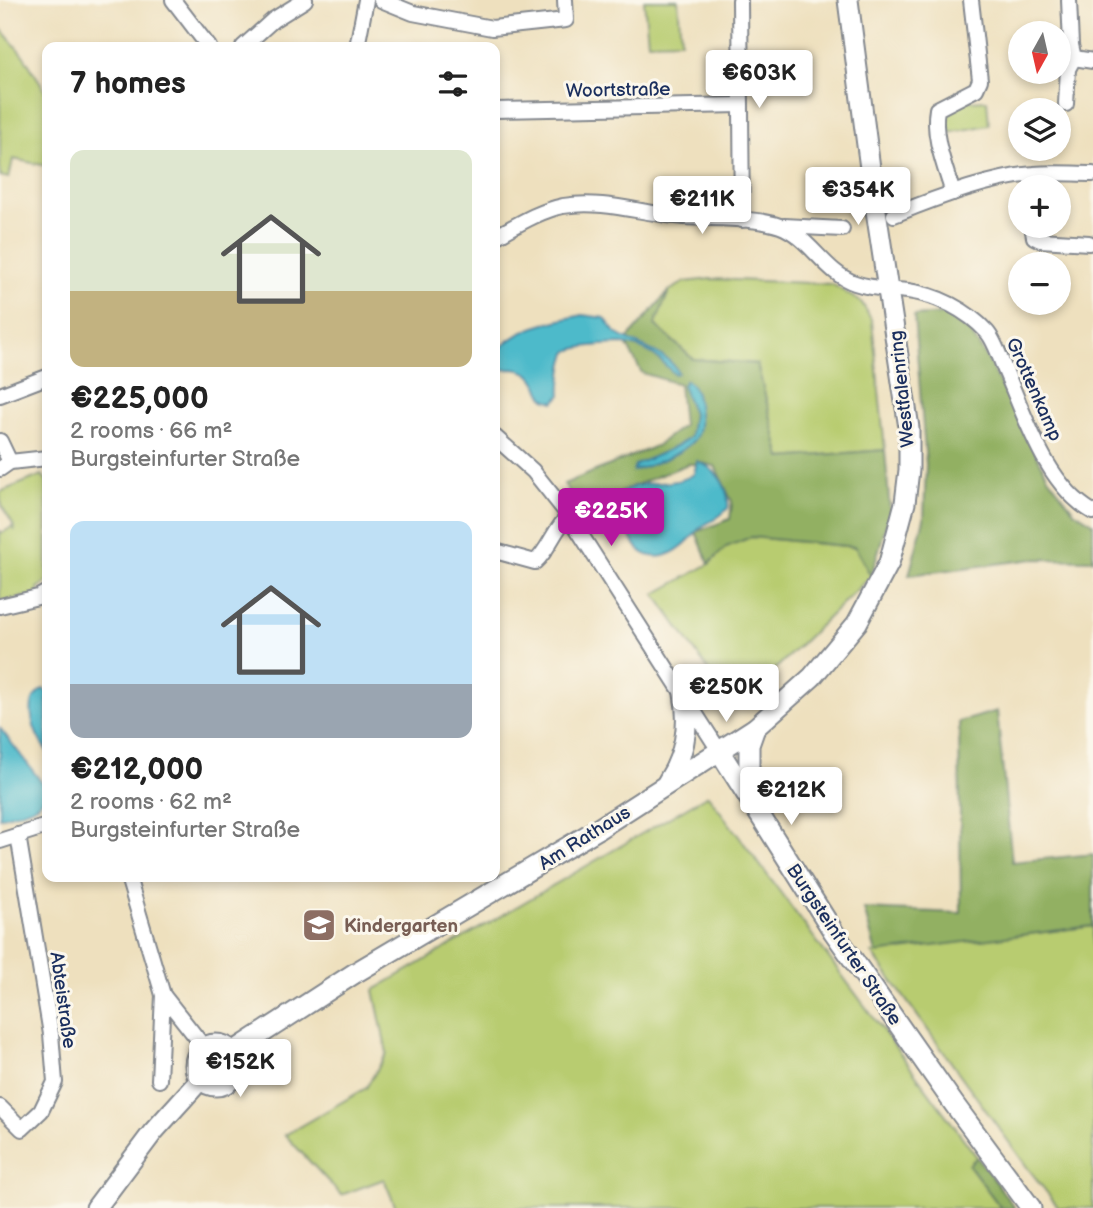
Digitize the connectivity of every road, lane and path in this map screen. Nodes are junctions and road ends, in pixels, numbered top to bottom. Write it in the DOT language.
graph roads {
  1 [pos="173,0"];
  2 [pos="305,0"];
  3 [pos="366,0"];
  4 [pos="381,0"];
  5 [pos="565,0"];
  6 [pos="740,0"];
  7 [pos="848,0"];
  8 [pos="971,0"];
  9 [pos="1069,0"];
  10 [pos="205,42"];
  11 [pos="249,42"];
  12 [pos="358,42"];
  13 [pos="1074,58"];
  14 [pos="1093,61"];
  15 [pos="1066,98"];
  16 [pos="741,105"];
  17 [pos="500,110"];
  18 [pos="1093,174"];
  19 [pos="1071,176"];
  20 [pos="1008,184"];
  21 [pos="953,193"];
  22 [pos="894,215"];
  23 [pos="742,220"];
  24 [pos="779,226"];
  25 [pos="842,229"];
  26 [pos="500,234"];
  27 [pos="1036,238"];
  28 [pos="1088,243"];
  29 [pos="888,289"];
  30 [pos="42,379"];
  31 [pos="0,395"];
  32 [pos="0,441"];
  33 [pos="500,441"];
  34 [pos="42,459"];
  35 [pos="5,465"];
  36 [pos="1093,512"];
  37 [pos="569,516"];
  38 [pos="500,552"];
  39 [pos="42,595"];
  40 [pos="0,606"];
  41 [pos="684,694"];
  42 [pos="755,728"];
  43 [pos="720,752"];
  44 [pos="666,786"];
  45 [pos="750,797"];
  46 [pos="42,828"];
  47 [pos="19,835"];
  48 [pos="0,841"];
  49 [pos="129,882"];
  50 [pos="163,995"];
  51 [pos="204,1047"];
  52 [pos="233,1052"];
  53 [pos="159,1080"];
  54 [pos="201,1080"];
  55 [pos="0,1107"];
  56 [pos="96,1208"];
  57 [pos="1031,1208"];
  1 -- 10 [label="street"];
  2 -- 11 [label="street"];
  3 -- 12 [label="street"];
  4 -- 5 [label="street"];
  6 -- 16 [label="street"];
  7 -- 29 [label="main road, Westfalenring"];
  8 -- 21 [label="street"];
  9 -- 13 [label="street"];
  13 -- 14 [label="street"];
  13 -- 15 [label="street"];
  16 -- 17 [label="street, Woortstraße"];
  16 -- 23 [label="street"];
  18 -- 19 [label="street"];
  20 -- 21 [label="street"];
  21 -- 22 [label="street"];
  23 -- 24 [label="street"];
  23 -- 26 [label="street"];
  24 -- 25 [label="street"];
  24 -- 29 [label="street, Grottenkamp"];
  27 -- 28 [label="street"];
  29 -- 36 [label="street, Grottenkamp"];
  29 -- 42 [label="main road, Westfalenring"];
  30 -- 31 [label="street"];
  32 -- 35 [label="street"];
  33 -- 37 [label="street, Burgsteinfurter Straße"];
  34 -- 35 [label="street"];
  37 -- 38 [label="street"];
  37 -- 41 [label="street, Burgsteinfurter Straße"];
  39 -- 40 [label="street"];
  41 -- 43 [label="street, Burgsteinfurter Straße"];
  41 -- 44 [label="main road"];
  42 -- 43 [label="main road, Westfalenring"];
  42 -- 45 [label="main road"];
  43 -- 44 [label="main road, Am Rathaus"];
  43 -- 45 [label="main road, Burgsteinfurter Straße"];
  44 -- 52 [label="main road, Am Rathaus"];
  45 -- 57 [label="main road, Burgsteinfurter Straße"];
  46 -- 47 [label="street"];
  47 -- 48 [label="street"];
  47 -- 55 [label="street, Abteistraße"];
  49 -- 50 [label="street"];
  50 -- 51 [label="street"];
  50 -- 53 [label="street"];
  51 -- 52 [label="main road"];
  51 -- 54 [label="main road"];
  52 -- 54 [label="main road"];
  54 -- 56 [label="main road"];
}
